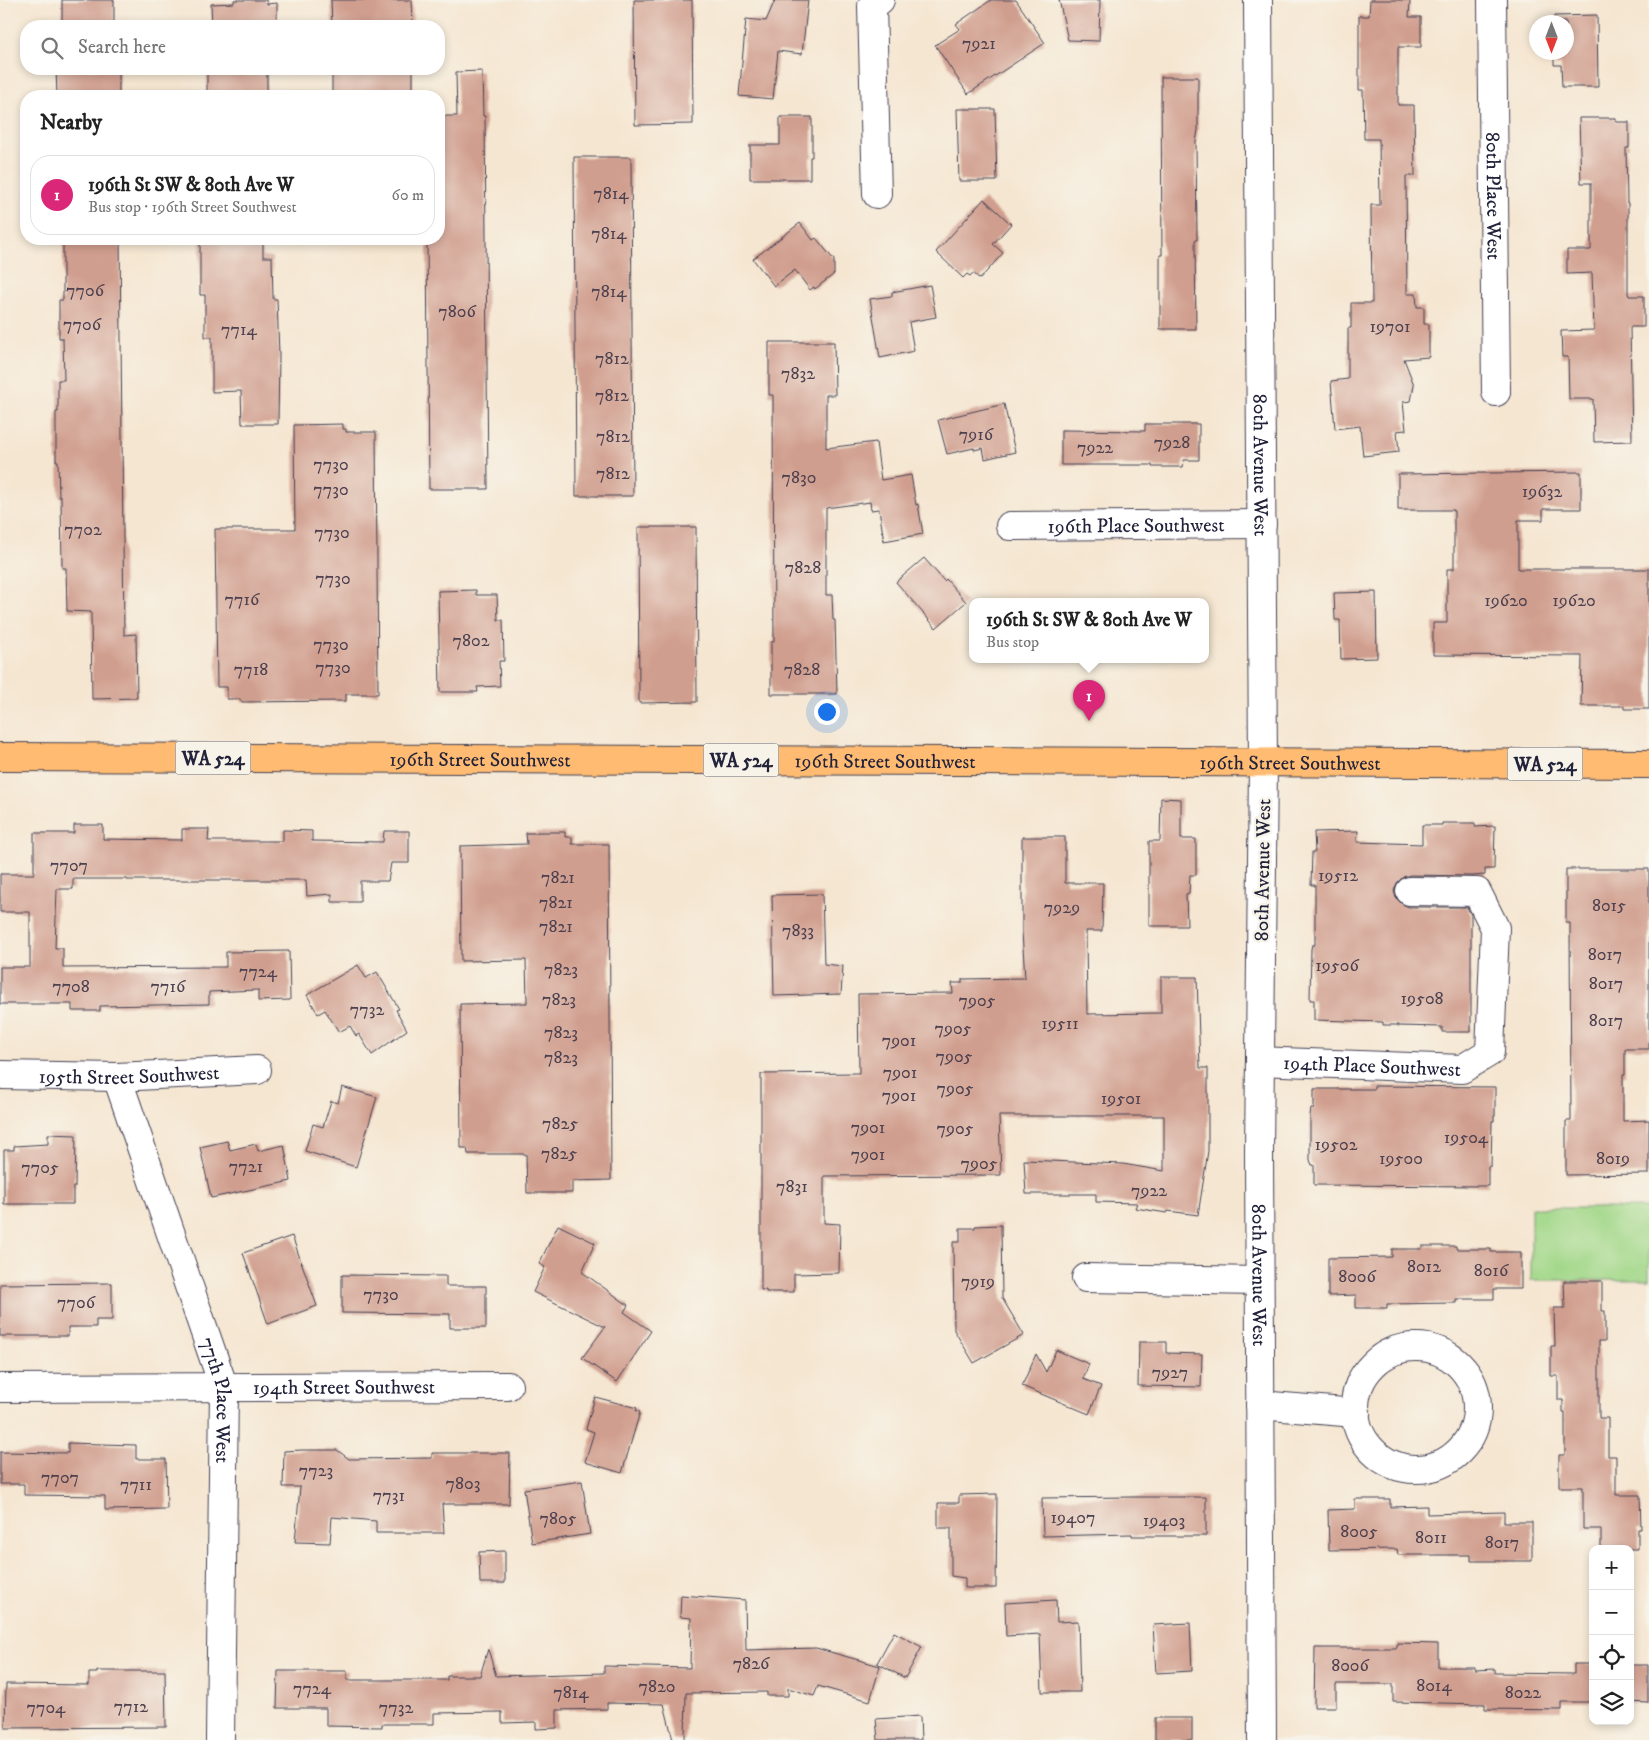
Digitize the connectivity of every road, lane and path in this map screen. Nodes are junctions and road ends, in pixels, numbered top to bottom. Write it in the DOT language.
graph roads {
  1 [pos="880,0"];
  2 [pos="1258,0"];
  3 [pos="1492,0"];
  4 [pos="877,194"];
  5 [pos="1496,392"];
  6 [pos="1262,524"];
  7 [pos="1010,526"];
  8 [pos="0,756"];
  9 [pos="1263,763"];
  10 [pos="1649,764"];
  11 [pos="1410,891"];
  12 [pos="1260,1061"];
  13 [pos="257,1070"];
  14 [pos="0,1075"];
  15 [pos="117,1076"];
  16 [pos="1086,1278"];
  17 [pos="1259,1281"];
  18 [pos="508,1386"];
  19 [pos="0,1388"];
  20 [pos="224,1388"];
  21 [pos="1260,1405"];
  22 [pos="1356,1413"];
  23 [pos="220,1740"];
  24 [pos="1262,1740"];
  1 -- 4 [label="street"];
  2 -- 6 [label="street, 80th Avenue West"];
  3 -- 5 [label="street, 80th Place West"];
  6 -- 7 [label="street, 196th Place Southwest"];
  6 -- 9 [label="street, 80th Avenue West"];
  8 -- 9 [label="main road, 196th Street Southwest / WA 524"];
  9 -- 10 [label="main road, 196th Street Southwest / WA 524"];
  9 -- 12 [label="street, 80th Avenue West"];
  11 -- 12 [label="street, 194th Place Southwest"];
  12 -- 17 [label="street, 80th Avenue West"];
  13 -- 15 [label="street, 195th Street Southwest"];
  14 -- 15 [label="street, 195th Street Southwest"];
  15 -- 20 [label="street, 77th Place West"];
  16 -- 17 [label="street"];
  17 -- 21 [label="street, 80th Avenue West"];
  18 -- 20 [label="street, 194th Street Southwest"];
  19 -- 20 [label="street, 194th Street Southwest"];
  20 -- 23 [label="street, 77th Place West"];
  21 -- 22 [label="street"];
  21 -- 24 [label="street, 80th Avenue West"];
  22 -- 22 [label="street"];
}
